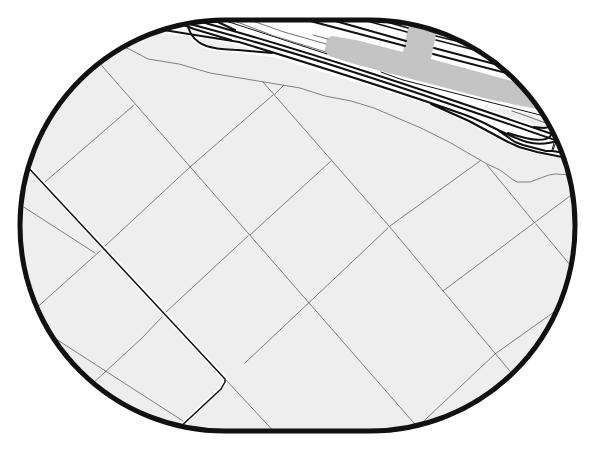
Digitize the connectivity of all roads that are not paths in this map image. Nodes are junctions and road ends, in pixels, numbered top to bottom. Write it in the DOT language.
graph roads {
  1 [pos="213,20"];
  2 [pos="310,20"];
  3 [pos="332,20"];
  4 [pos="363,20"];
  5 [pos="380,20"];
  6 [pos="225,21"];
  7 [pos="201,22"];
  8 [pos="405,23"];
  9 [pos="183,24"];
  10 [pos="186,24"];
  11 [pos="188,24"];
  12 [pos="408,28"];
  13 [pos="163,30"];
  14 [pos="407,32"];
  15 [pos="241,33"];
  16 [pos="441,33"];
  17 [pos="436,36"];
  18 [pos="436,40"];
  19 [pos="406,41"];
  20 [pos="239,42"];
  21 [pos="463,43"];
  22 [pos="405,46"];
  23 [pos="434,48"];
  24 [pos="476,50"];
  25 [pos="277,54"];
  26 [pos="327,54"];
  27 [pos="433,54"];
  28 [pos="498,65"];
  29 [pos="381,72"];
  30 [pos="508,73"];
  31 [pos="425,101"];
  32 [pos="543,116"];
  33 [pos="529,126"];
  34 [pos="549,127"];
  35 [pos="494,128"];
  36 [pos="503,132"];
  37 [pos="553,133"];
  38 [pos="554,136"];
  39 [pos="556,139"];
  40 [pos="556,139"];
  41 [pos="557,142"];
  42 [pos="552,151"];
  43 [pos="561,152"];
  44 [pos="563,157"];
  45 [pos="28,168"];
  46 [pos="224,379"];
  47 [pos="181,426"];
  48 [pos="273,431"];
  1 -- 15 [label="highway"];
  2 -- 22 [label="highway"];
  3 -- 19 [label="highway"];
  4 -- 14 [label="street"];
  5 -- 12 [label="street"];
  6 -- 26 [label="street"];
  7 -- 15 [label="highway"];
  8 -- 16 [label="street"];
  9 -- 20 [label="highway"];
  10 -- 39 [label="highway"];
  11 -- 25 [label="highway"];
  13 -- 20 [label="highway"];
  15 -- 33 [label="highway"];
  17 -- 21 [label="street"];
  18 -- 24 [label="street"];
  20 -- 25 [label="highway"];
  23 -- 28 [label="highway"];
  25 -- 31 [label="highway"];
  27 -- 30 [label="highway"];
  29 -- 32 [label="street"];
  31 -- 35 [label="highway"];
  31 -- 44 [label="highway"];
  33 -- 34 [label="highway"];
  33 -- 38 [label="highway"];
  35 -- 36 [label="highway"];
  35 -- 42 [label="highway"];
  36 -- 37 [label="highway"];
  36 -- 40 [label="highway"];
  41 -- 42 [label="street"];
  42 -- 43 [label="highway"];
  45 -- 46 [label="street"];
  46 -- 47 [label="street"];
  46 -- 48 [label="lane"];
}
